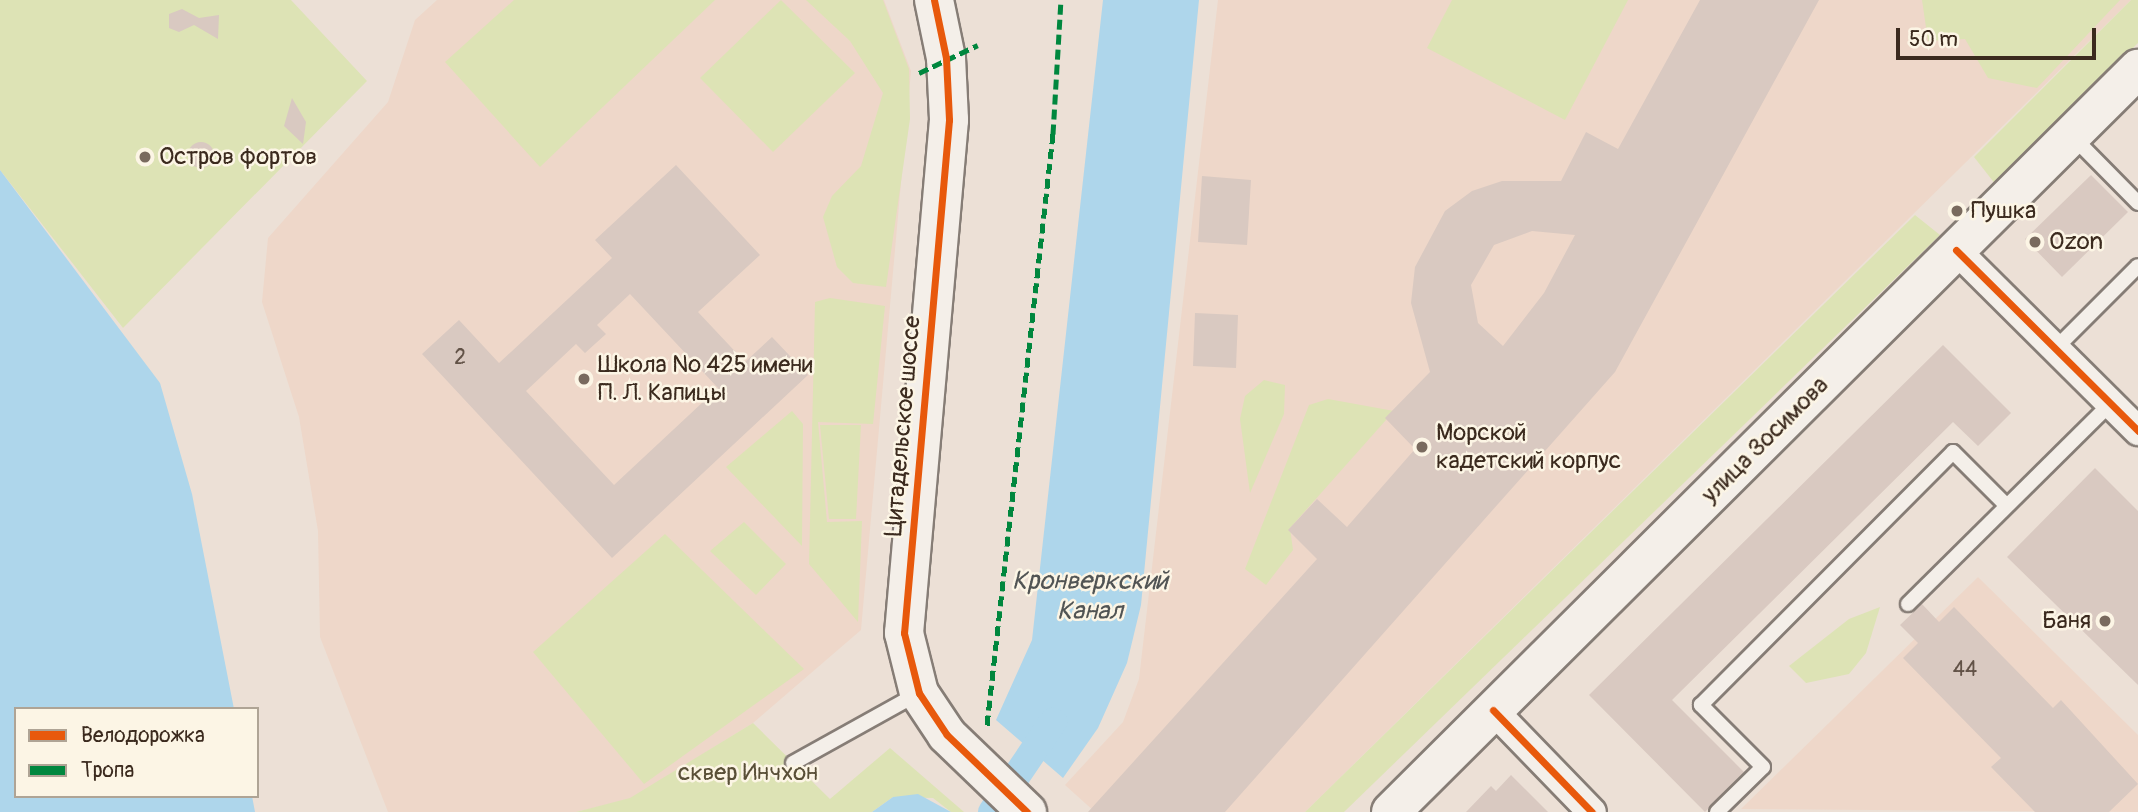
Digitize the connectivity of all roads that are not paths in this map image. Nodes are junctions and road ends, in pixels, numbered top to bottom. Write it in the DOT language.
graph roads {
  1 [pos="934,0"];
  2 [pos="2138,69"];
  3 [pos="2071,135"];
  4 [pos="2138,203"];
  5 [pos="1956,250"];
  6 [pos="2138,266"];
  7 [pos="2055,349"];
  8 [pos="2110,404"];
  9 [pos="2138,431"];
  10 [pos="2007,506"];
  11 [pos="1908,604"];
  12 [pos="919,693"];
  13 [pos="1493,710"];
  14 [pos="793,762"];
  15 [pos="1400,808"];
  16 [pos="1027,812"];
  17 [pos="1592,812"];
  18 [pos="1717,812"];
  1 -- 12 [label="main road, Цитадельское шоссе"];
  2 -- 3 [label="main road, улица Зосимова"];
  3 -- 4 [label="lane"];
  3 -- 5 [label="main road, улица Зосимова"];
  5 -- 7 [label="street"];
  5 -- 13 [label="main road, улица Зосимова"];
  6 -- 7 [label="lane"];
  7 -- 8 [label="street"];
  8 -- 9 [label="street"];
  8 -- 10 [label="lane"];
  10 -- 11 [label="lane"];
  10 -- 18 [label="lane"];
  12 -- 14 [label="lane"];
  12 -- 16 [label="main road, Цитадельское шоссе"];
  13 -- 15 [label="main road, улица Зосимова"];
  13 -- 17 [label="street"];
}
